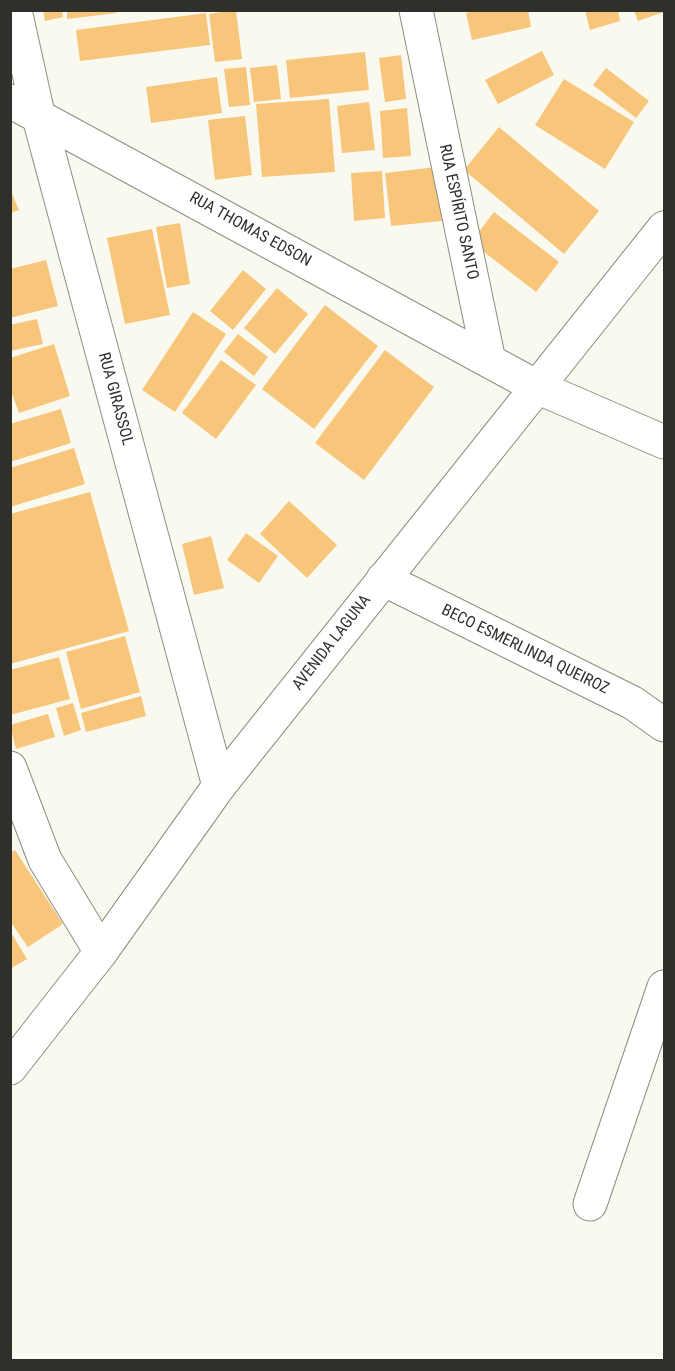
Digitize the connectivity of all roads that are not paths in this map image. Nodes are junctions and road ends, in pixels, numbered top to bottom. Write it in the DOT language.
graph roads {
  1 [pos="15,10"];
  2 [pos="416,10"];
  3 [pos="24,108"];
  4 [pos="664,228"];
  5 [pos="489,361"];
  6 [pos="537,387"];
  7 [pos="664,442"];
  8 [pos="382,579"];
  9 [pos="664,725"];
  10 [pos="10,768"];
  11 [pos="219,786"];
  12 [pos="101,952"];
  13 [pos="664,987"];
  14 [pos="10,1068"];
  15 [pos="590,1204"];
  1 -- 3 [label="street, RUA GIRASSOL"];
  2 -- 5 [label="street, RUA ESPÍRITO SANTO"];
  3 -- 5 [label="street, RUA THOMAS EDSON"];
  3 -- 11 [label="street, RUA GIRASSOL"];
  4 -- 6 [label="street, AVENIDA LAGUNA"];
  5 -- 6 [label="street"];
  6 -- 7 [label="street"];
  6 -- 8 [label="street, AVENIDA LAGUNA"];
  8 -- 9 [label="street, BECO ESMERLINDA QUEIROZ"];
  8 -- 11 [label="street, AVENIDA LAGUNA"];
  10 -- 12 [label="street"];
  11 -- 12 [label="street, AVENIDA LAGUNA"];
  12 -- 14 [label="street, AVENIDA LAGUNA"];
  13 -- 15 [label="street"];
}
